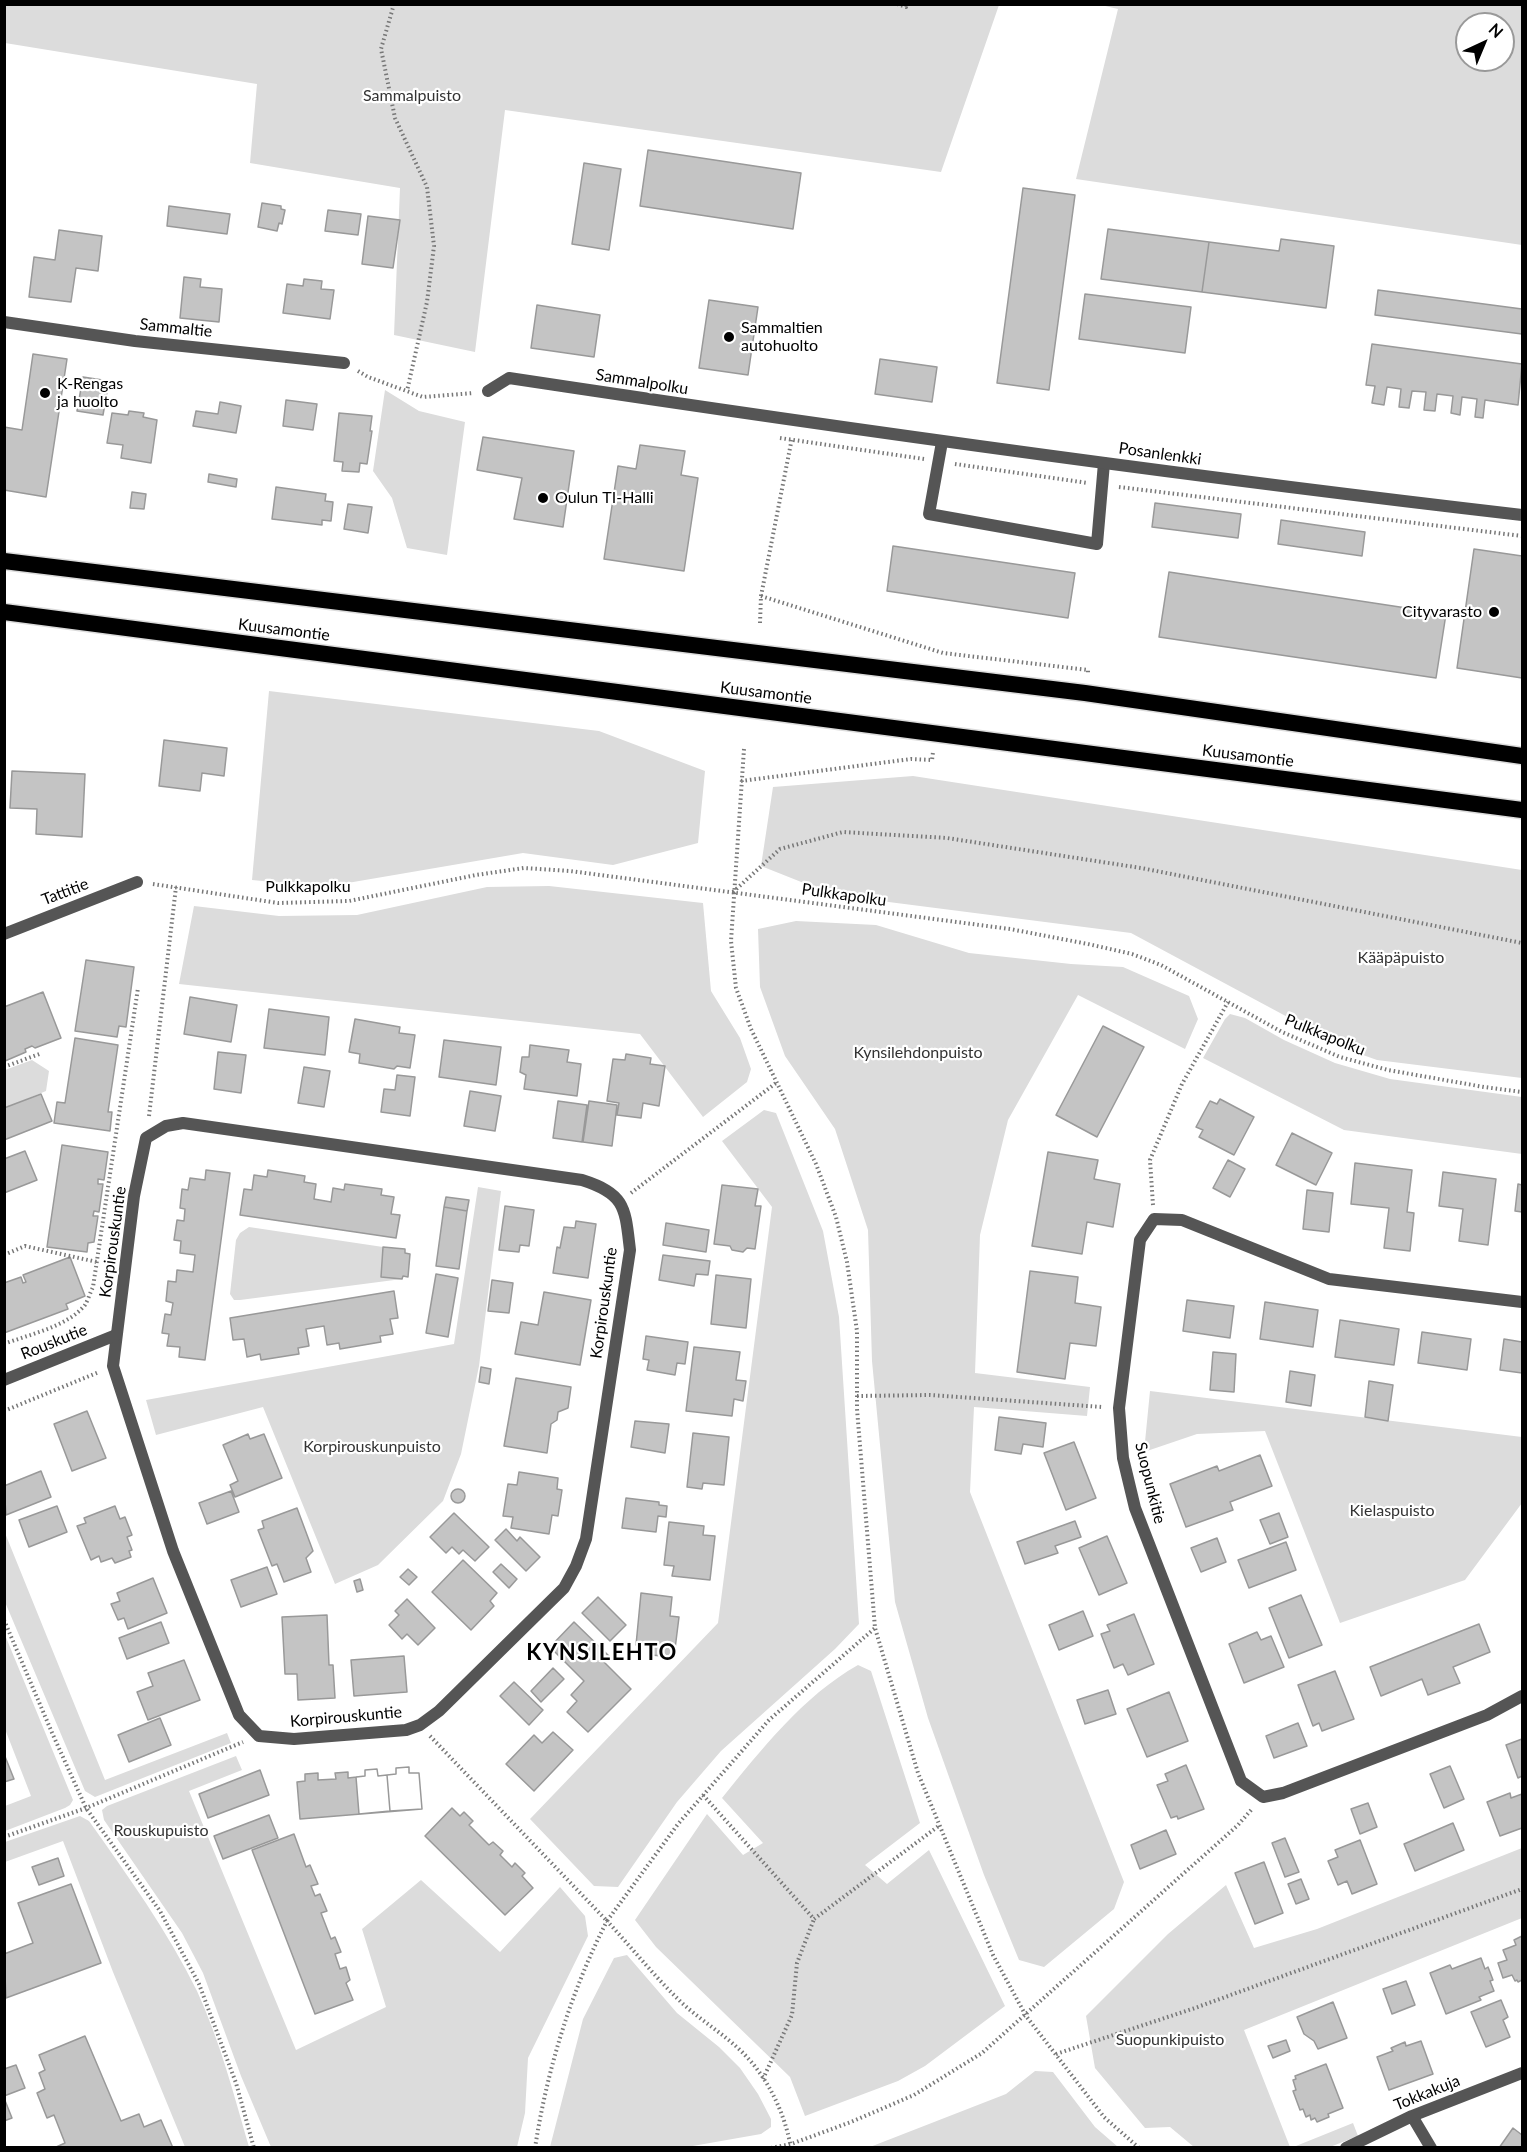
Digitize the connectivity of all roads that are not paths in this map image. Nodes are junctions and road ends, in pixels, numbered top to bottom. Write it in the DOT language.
graph roads {
  1 [pos="5,322"];
  2 [pos="344,363"];
  3 [pos="489,391"];
  4 [pos="794,422"];
  5 [pos="942,441"];
  6 [pos="1104,464"];
  7 [pos="1522,515"];
  8 [pos="4,561"];
  9 [pos="4,612"];
  10 [pos="1522,756"];
  11 [pos="1522,810"];
  12 [pos="138,882"];
  13 [pos="4,934"];
  14 [pos="1522,1302"];
  15 [pos="116,1335"];
  16 [pos="4,1380"];
  17 [pos="1522,1696"];
  18 [pos="1522,2073"];
  19 [pos="1412,2116"];
  20 [pos="1346,2148"];
  21 [pos="1431,2148"];
  1 -- 2 [label="street, Sammaltie"];
  3 -- 4 [label="street, Sammalpolku"];
  4 -- 5 [label="street, Posanlenkki"];
  5 -- 6 [label="street, Posanlenkki"];
  5 -- 6 [label="street"];
  6 -- 7 [label="street, Posanlenkki"];
  8 -- 10 [label="highway"];
  9 -- 11 [label="highway, Kuusamontie"];
  12 -- 13 [label="street, Tattitie"];
  14 -- 17 [label="street, Suopunkitie"];
  15 -- 15 [label="street, Korpirouskuntie"];
  15 -- 16 [label="street, Rouskutie"];
  18 -- 19 [label="street, Tokkakuja"];
  19 -- 20 [label="street, Tokkakuja"];
  19 -- 21 [label="street"];
}
